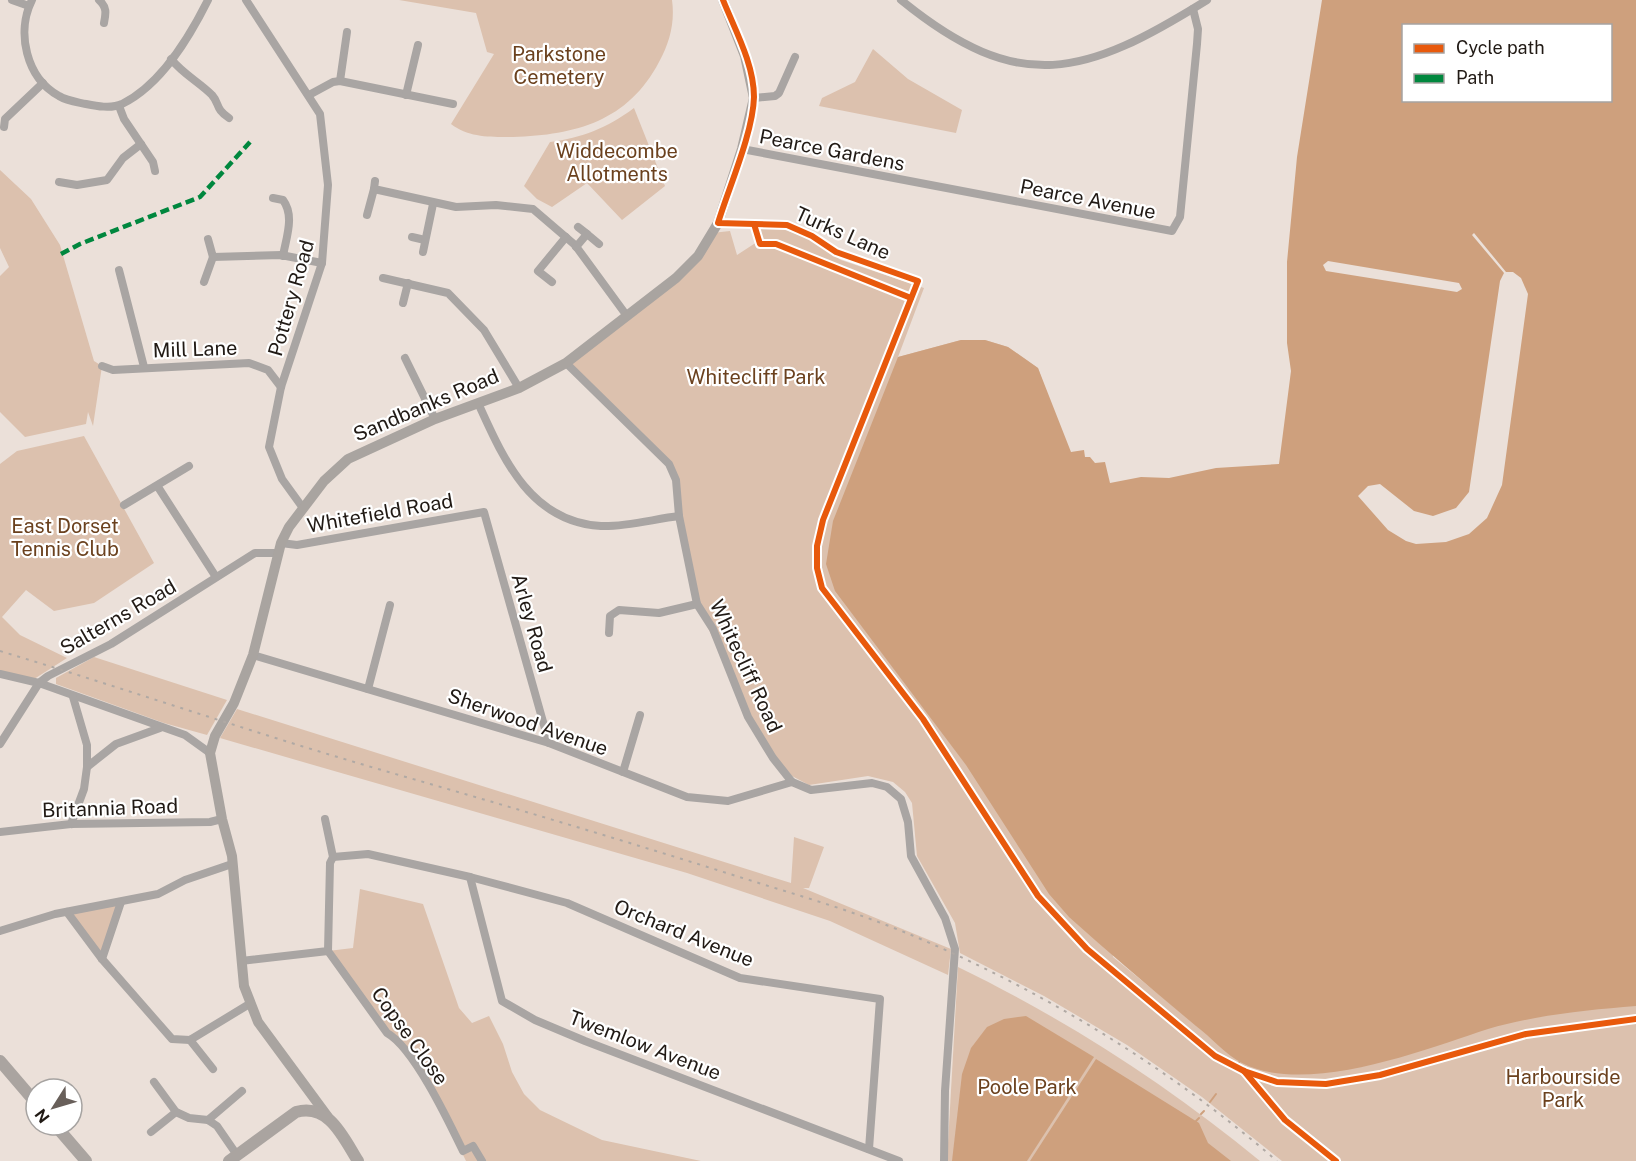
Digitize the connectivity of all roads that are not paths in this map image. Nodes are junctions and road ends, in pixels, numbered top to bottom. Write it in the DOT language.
graph roads {
  1 [pos="12,0"];
  2 [pos="99,0"];
  3 [pos="208,0"];
  4 [pos="246,0"];
  5 [pos="723,0"];
  6 [pos="901,0"];
  7 [pos="1206,0"];
  8 [pos="30,3"];
  9 [pos="1192,9"];
  10 [pos="104,22"];
  11 [pos="346,32"];
  12 [pos="418,45"];
  13 [pos="795,57"];
  14 [pos="171,59"];
  15 [pos="339,81"];
  16 [pos="43,83"];
  17 [pos="309,95"];
  18 [pos="406,95"];
  19 [pos="754,98"];
  20 [pos="453,104"];
  21 [pos="119,106"];
  22 [pos="228,118"];
  23 [pos="4,127"];
  24 [pos="141,144"];
  25 [pos="742,149"];
  26 [pos="155,171"];
  27 [pos="59,182"];
  28 [pos="917,183"];
  29 [pos="273,198"];
  30 [pos="433,204"];
  31 [pos="367,215"];
  32 [pos="718,223"];
  33 [pos="578,226"];
  34 [pos="587,234"];
  35 [pos="412,237"];
  36 [pos="566,237"];
  37 [pos="208,239"];
  38 [pos="425,240"];
  39 [pos="599,244"];
  40 [pos="576,247"];
  41 [pos="423,252"];
  42 [pos="283,256"];
  43 [pos="213,257"];
  44 [pos="322,263"];
  45 [pos="119,270"];
  46 [pos="383,278"];
  47 [pos="918,281"];
  48 [pos="204,282"];
  49 [pos="552,282"];
  50 [pos="408,283"];
  51 [pos="403,303"];
  52 [pos="627,316"];
  53 [pos="405,358"];
  54 [pos="566,363"];
  55 [pos="102,366"];
  56 [pos="144,367"];
  57 [pos="281,387"];
  58 [pos="519,388"];
  59 [pos="478,403"];
  60 [pos="435,419"];
  61 [pos="189,466"];
  62 [pos="158,487"];
  63 [pos="124,505"];
  64 [pos="303,508"];
  65 [pos="484,512"];
  66 [pos="679,516"];
  67 [pos="279,548"];
  68 [pos="216,577"];
  69 [pos="698,604"];
  70 [pos="390,605"];
  71 [pos="609,633"];
  72 [pos="253,655"];
  73 [pos="0,675"];
  74 [pos="39,683"];
  75 [pos="368,688"];
  76 [pos="73,697"];
  77 [pos="640,715"];
  78 [pos="160,728"];
  79 [pos="549,743"];
  80 [pos="0,744"];
  81 [pos="210,753"];
  82 [pos="87,767"];
  83 [pos="623,772"];
  84 [pos="792,782"];
  85 [pos="222,819"];
  86 [pos="325,819"];
  87 [pos="71,824"];
  88 [pos="0,832"];
  89 [pos="333,857"];
  90 [pos="232,864"];
  91 [pos="470,877"];
  92 [pos="121,902"];
  93 [pos="67,912"];
  94 [pos="0,931"];
  95 [pos="328,951"];
  96 [pos="102,959"];
  97 [pos="241,961"];
  98 [pos="251,1004"];
  99 [pos="190,1040"];
  100 [pos="0,1061"];
  101 [pos="213,1069"];
  102 [pos="299,1078"];
  103 [pos="154,1082"];
  104 [pos="24,1089"];
  105 [pos="242,1091"];
  106 [pos="176,1112"];
  107 [pos="296,1112"];
  108 [pos="328,1117"];
  109 [pos="208,1120"];
  110 [pos="151,1132"];
  111 [pos="65,1137"];
  112 [pos="869,1149"];
  113 [pos="233,1158"];
  114 [pos="86,1161"];
  115 [pos="358,1161"];
  116 [pos="482,1161"];
  117 [pos="899,1161"];
  118 [pos="944,1161"];
  1 -- 8 [label="street"];
  2 -- 10 [label="street"];
  3 -- 14 [label="street"];
  4 -- 17 [label="street, Pottery Road"];
  5 -- 19 [label="main road, Sandbanks Road"];
  6 -- 9 [label="street"];
  7 -- 9 [label="street"];
  8 -- 16 [label="street"];
  9 -- 28 [label="street, Pearce Avenue"];
  11 -- 15 [label="street"];
  12 -- 18 [label="street"];
  13 -- 19 [label="street"];
  14 -- 21 [label="street"];
  14 -- 22 [label="street"];
  15 -- 17 [label="street"];
  15 -- 18 [label="street"];
  16 -- 21 [label="street"];
  16 -- 23 [label="street"];
  17 -- 44 [label="street, Pottery Road"];
  18 -- 20 [label="street"];
  19 -- 25 [label="main road, Sandbanks Road"];
  21 -- 24 [label="street"];
  24 -- 26 [label="street"];
  24 -- 27 [label="street"];
  25 -- 28 [label="street, Pearce Gardens"];
  25 -- 32 [label="main road, Sandbanks Road"];
  29 -- 42 [label="street"];
  30 -- 31 [label="street"];
  30 -- 36 [label="street"];
  30 -- 38 [label="street"];
  32 -- 47 [label="street, Turks Lane"];
  32 -- 52 [label="main road, Sandbanks Road"];
  33 -- 34 [label="street"];
  34 -- 39 [label="street"];
  34 -- 40 [label="street"];
  35 -- 38 [label="street"];
  36 -- 40 [label="street"];
  36 -- 49 [label="street"];
  37 -- 43 [label="street"];
  38 -- 41 [label="street"];
  40 -- 52 [label="street"];
  42 -- 43 [label="street"];
  42 -- 44 [label="street"];
  43 -- 48 [label="street"];
  44 -- 57 [label="street, Pottery Road"];
  45 -- 56 [label="street"];
  46 -- 50 [label="street"];
  50 -- 51 [label="street"];
  50 -- 58 [label="street"];
  52 -- 54 [label="main road, Sandbanks Road"];
  53 -- 60 [label="street"];
  54 -- 58 [label="main road, Sandbanks Road"];
  54 -- 66 [label="street, Whitecliff Road"];
  55 -- 56 [label="street, Mill Lane"];
  56 -- 57 [label="street, Mill Lane"];
  57 -- 64 [label="street, Pottery Road"];
  58 -- 59 [label="main road, Sandbanks Road"];
  59 -- 60 [label="main road, Sandbanks Road"];
  59 -- 66 [label="street"];
  60 -- 64 [label="main road, Sandbanks Road"];
  61 -- 62 [label="street"];
  62 -- 63 [label="street"];
  62 -- 68 [label="street"];
  64 -- 67 [label="main road, Sandbanks Road"];
  65 -- 67 [label="street, Whitefield Road"];
  65 -- 79 [label="street, Arley Road"];
  66 -- 69 [label="street, Whitecliff Road"];
  67 -- 68 [label="street, Salterns Road"];
  67 -- 72 [label="main road, Sandbanks Road"];
  68 -- 74 [label="street, Salterns Road"];
  69 -- 71 [label="street"];
  69 -- 84 [label="street, Whitecliff Road"];
  70 -- 75 [label="street"];
  72 -- 75 [label="street, Sherwood Avenue"];
  72 -- 81 [label="main road, Sandbanks Road"];
  73 -- 74 [label="street"];
  74 -- 76 [label="street"];
  74 -- 80 [label="street, Salterns Road"];
  75 -- 79 [label="street, Sherwood Avenue"];
  76 -- 78 [label="street"];
  76 -- 82 [label="street"];
  77 -- 83 [label="street"];
  78 -- 81 [label="street"];
  78 -- 82 [label="street"];
  79 -- 83 [label="street, Sherwood Avenue"];
  81 -- 85 [label="main road"];
  82 -- 87 [label="street"];
  83 -- 84 [label="street, Sherwood Avenue"];
  84 -- 118 [label="street"];
  85 -- 87 [label="street, Britannia Road"];
  85 -- 90 [label="main road"];
  86 -- 89 [label="street"];
  87 -- 88 [label="street, Britannia Road"];
  89 -- 91 [label="street, Orchard Avenue"];
  89 -- 95 [label="street"];
  90 -- 92 [label="street"];
  90 -- 97 [label="main road"];
  91 -- 112 [label="street, Twemlow Avenue"];
  91 -- 112 [label="street, Orchard Avenue"];
  92 -- 93 [label="street"];
  92 -- 96 [label="street"];
  93 -- 94 [label="street"];
  93 -- 96 [label="street"];
  95 -- 97 [label="street"];
  95 -- 116 [label="street, Copse Close"];
  96 -- 99 [label="street"];
  97 -- 98 [label="main road"];
  98 -- 99 [label="street"];
  98 -- 102 [label="main road"];
  99 -- 101 [label="street"];
  100 -- 104 [label="highway"];
  102 -- 107 [label="main road"];
  102 -- 108 [label="main road"];
  103 -- 106 [label="street"];
  105 -- 109 [label="street"];
  106 -- 109 [label="street"];
  106 -- 110 [label="street"];
  107 -- 108 [label="highway"];
  107 -- 113 [label="highway"];
  108 -- 115 [label="highway"];
  109 -- 113 [label="street"];
  111 -- 114 [label="highway"];
  112 -- 117 [label="street, Twemlow Avenue"];
}
